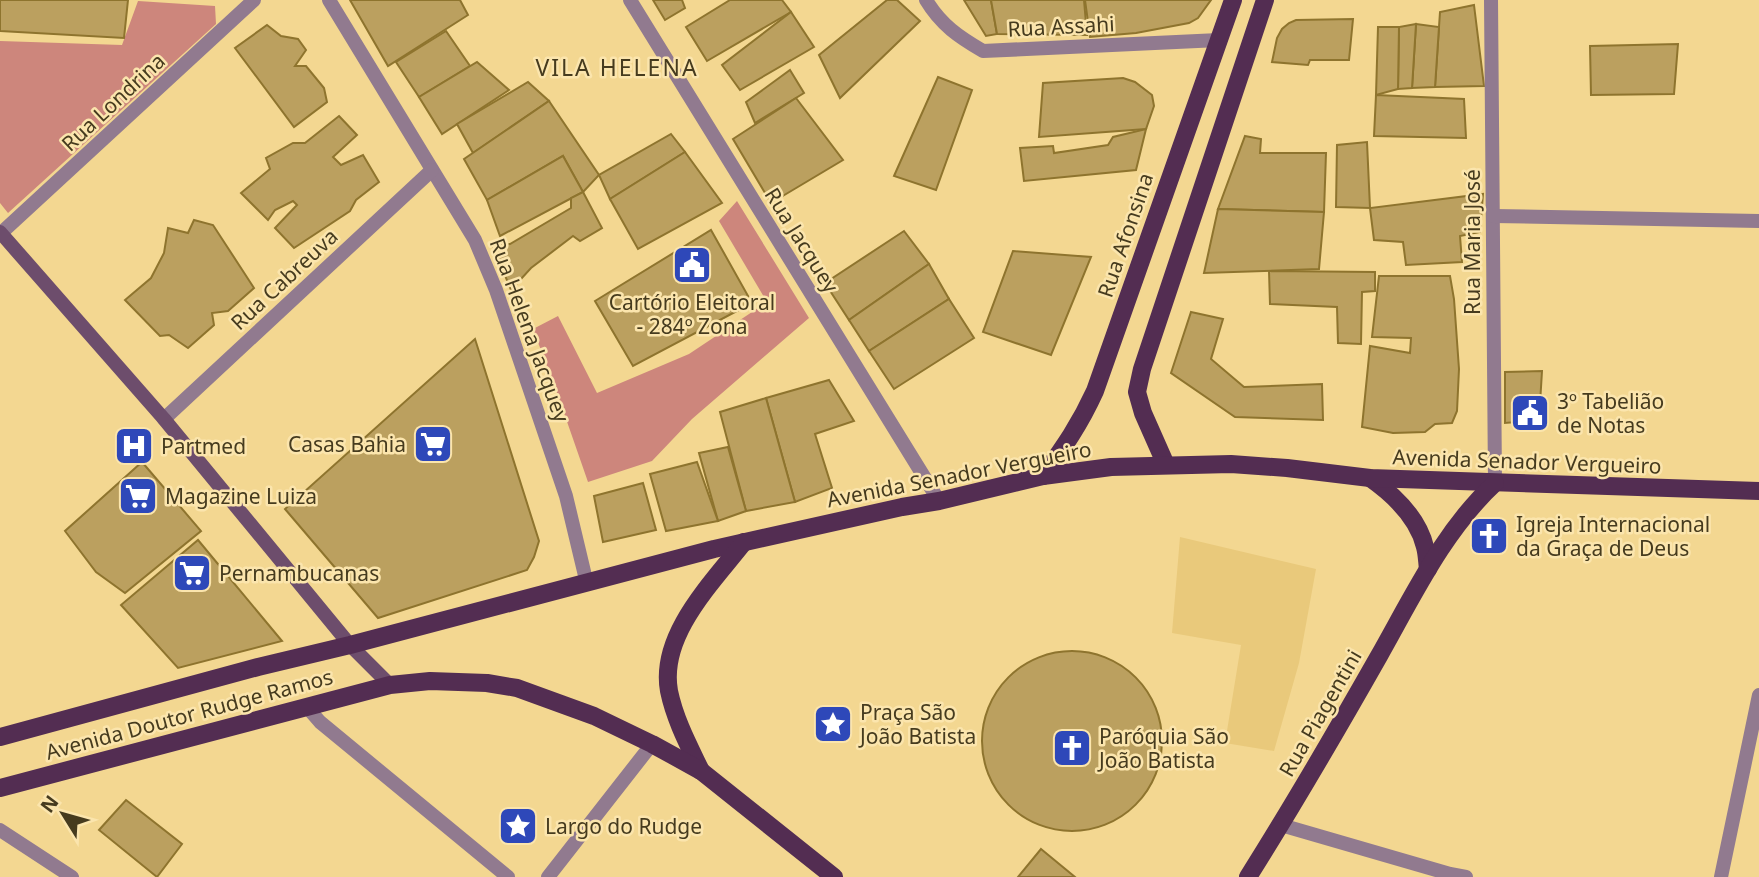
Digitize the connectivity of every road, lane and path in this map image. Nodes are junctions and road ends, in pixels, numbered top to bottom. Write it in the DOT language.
graph roads {
  1 [pos="254,0"];
  2 [pos="329,0"];
  3 [pos="629,0"];
  4 [pos="926,0"];
  5 [pos="1233,0"];
  6 [pos="1265,0"];
  7 [pos="1491,0"];
  8 [pos="1219,40"];
  9 [pos="432,170"];
  10 [pos="1493,216"];
  11 [pos="1759,221"];
  12 [pos="0,233"];
  13 [pos="164,419"];
  14 [pos="1166,466"];
  15 [pos="1043,476"];
  16 [pos="1370,478"];
  17 [pos="1495,483"];
  18 [pos="1759,491"];
  19 [pos="939,501"];
  20 [pos="744,542"];
  21 [pos="1428,569"];
  22 [pos="587,584"];
  23 [pos="350,645"];
  24 [pos="390,685"];
  25 [pos="1759,695"];
  26 [pos="307,707"];
  27 [pos="0,737"];
  28 [pos="652,744"];
  29 [pos="701,771"];
  30 [pos="0,788"];
  31 [pos="1281,825"];
  32 [pos="0,830"];
  33 [pos="1449,876"];
  34 [pos="72,877"];
  35 [pos="508,877"];
  36 [pos="548,877"];
  37 [pos="835,877"];
  38 [pos="1248,877"];
  39 [pos="1466,877"];
  40 [pos="1721,877"];
  1 -- 12 [label="street, Rua Londrina"];
  2 -- 9 [label="street, Rua Helena Jacquey"];
  3 -- 19 [label="street, Rua Jacquey"];
  4 -- 8 [label="street, Rua Assahi"];
  5 -- 8 [label="main road, Rua Afonsina"];
  6 -- 14 [label="main road"];
  7 -- 10 [label="street, Rua Maria José"];
  8 -- 15 [label="main road, Rua Afonsina"];
  9 -- 13 [label="street, Rua Cabreuva"];
  9 -- 22 [label="street, Rua Helena Jacquey"];
  10 -- 11 [label="street"];
  10 -- 17 [label="street, Rua Maria José"];
  12 -- 13 [label="main road"];
  13 -- 23 [label="main road"];
  14 -- 15 [label="main road, Avenida Senador Vergueiro"];
  14 -- 16 [label="main road, Avenida Senador Vergueiro"];
  15 -- 19 [label="main road, Avenida Senador Vergueiro"];
  16 -- 17 [label="main road, Avenida Senador Vergueiro"];
  16 -- 21 [label="main road"];
  17 -- 18 [label="main road, Avenida Senador Vergueiro"];
  17 -- 21 [label="main road, Rua Piagentini"];
  19 -- 20 [label="main road, Avenida Senador Vergueiro"];
  20 -- 22 [label="main road, Avenida Senador Vergueiro"];
  20 -- 29 [label="main road"];
  21 -- 31 [label="main road, Rua Piagentini"];
  22 -- 23 [label="main road, Avenida Senador Vergueiro"];
  23 -- 24 [label="main road"];
  23 -- 27 [label="main road, Avenida Doutor Rudge Ramos"];
  24 -- 26 [label="main road, Avenida Doutor Rudge Ramos"];
  24 -- 28 [label="main road, Avenida Doutor Rudge Ramos"];
  25 -- 40 [label="street"];
  26 -- 30 [label="main road, Avenida Doutor Rudge Ramos"];
  26 -- 35 [label="street"];
  28 -- 29 [label="main road, Avenida Doutor Rudge Ramos"];
  28 -- 36 [label="street"];
  29 -- 37 [label="main road, Avenida Doutor Rudge Ramos"];
  31 -- 33 [label="street"];
  31 -- 38 [label="main road, Rua Piagentini"];
  32 -- 34 [label="street"];
  33 -- 39 [label="street"];
}
